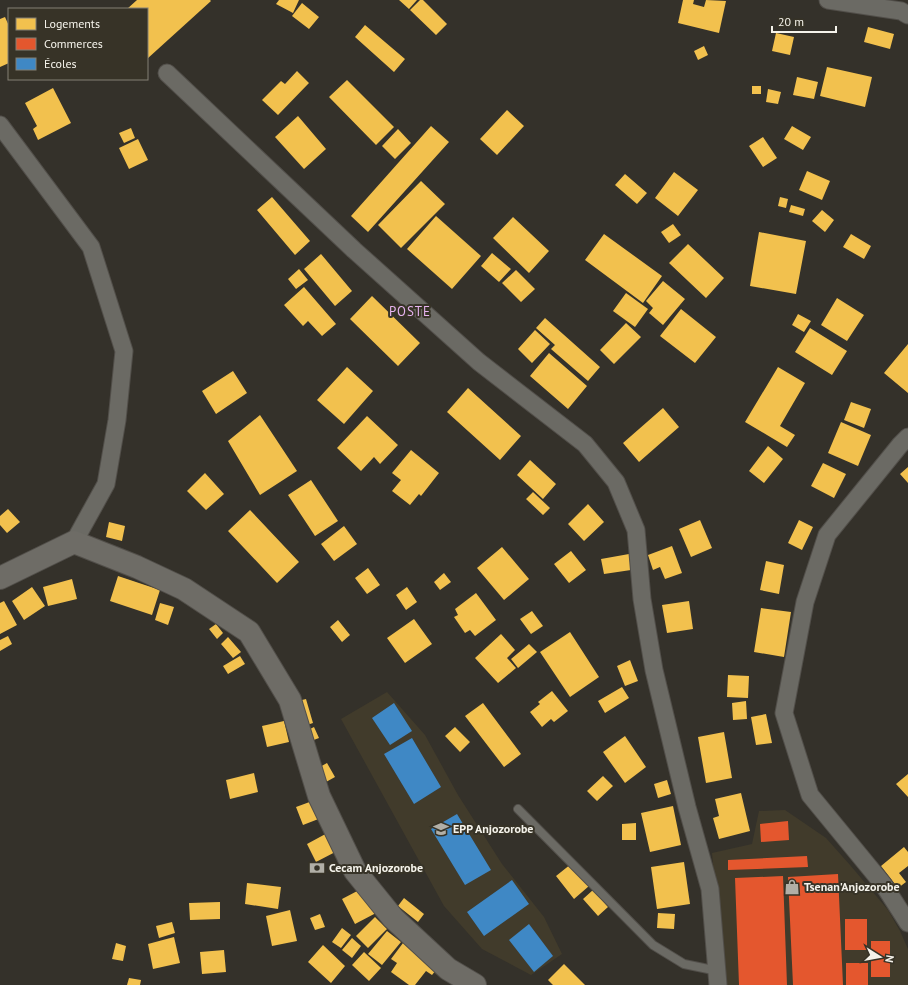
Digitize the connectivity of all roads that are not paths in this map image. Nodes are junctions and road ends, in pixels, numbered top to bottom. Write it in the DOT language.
graph roads {
  1 [pos="828,0"];
  2 [pos="908,15"];
  3 [pos="167,73"];
  4 [pos="0,125"];
  5 [pos="908,437"];
  6 [pos="74,542"];
  7 [pos="0,578"];
  8 [pos="518,809"];
  9 [pos="908,923"];
  10 [pos="718,978"];
  11 [pos="475,985"];
  1 -- 2 [label="street"];
  3 -- 10 [label="street"];
  4 -- 6 [label="street"];
  5 -- 9 [label="street"];
  6 -- 7 [label="main road"];
  6 -- 11 [label="main road"];
  8 -- 10 [label="lane"];
}
